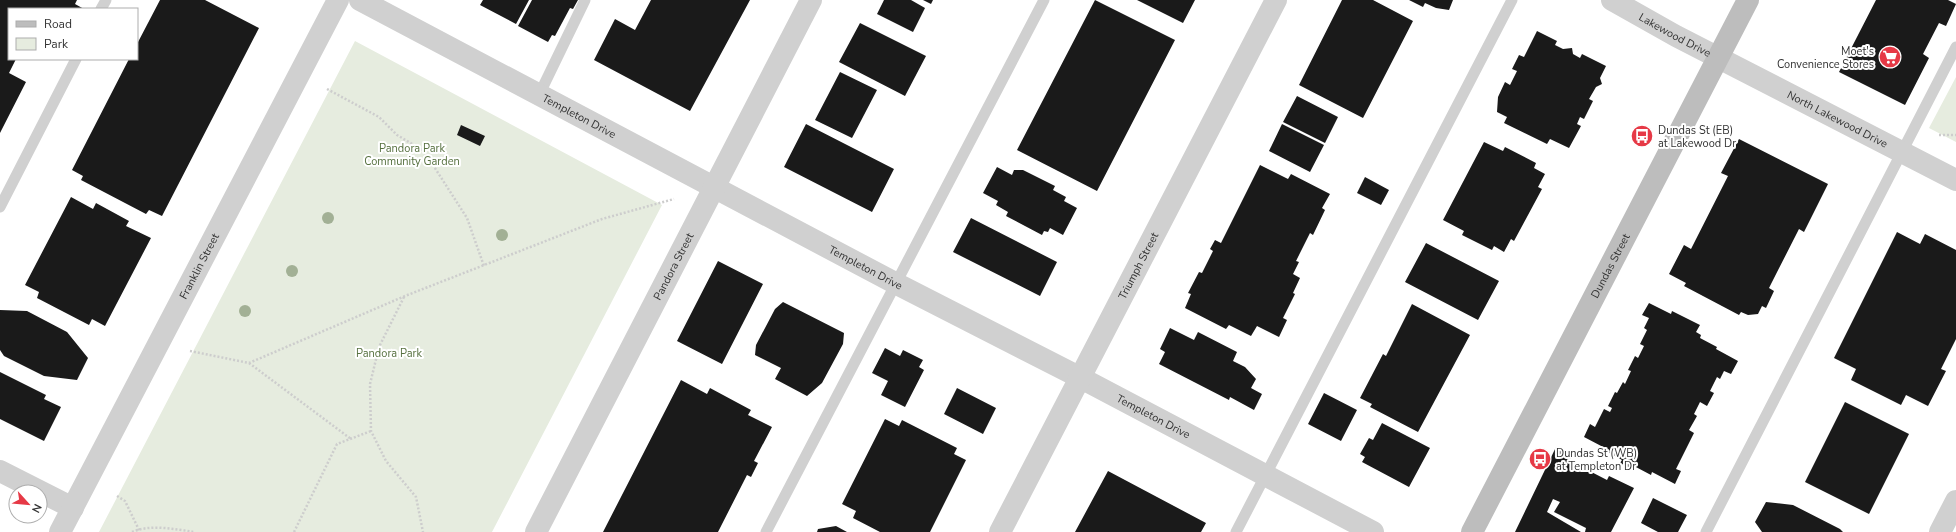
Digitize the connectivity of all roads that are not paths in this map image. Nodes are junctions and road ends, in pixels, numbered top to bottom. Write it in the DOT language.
graph roads {
  1 [pos="338,0"];
  2 [pos="360,0"];
  3 [pos="585,0"];
  4 [pos="811,0"];
  5 [pos="1044,0"];
  6 [pos="1276,0"];
  7 [pos="1512,0"];
  8 [pos="1612,0"];
  9 [pos="1748,0"];
  10 [pos="1956,46"];
  11 [pos="1718,58"];
  12 [pos="75,60"];
  13 [pos="539,95"];
  14 [pos="1902,152"];
  15 [pos="1956,180"];
  16 [pos="714,188"];
  17 [pos="0,207"];
  18 [pos="895,283"];
  19 [pos="1079,377"];
  20 [pos="0,471"];
  21 [pos="1265,475"];
  22 [pos="1956,501"];
  23 [pos="73,508"];
  24 [pos="60,532"];
  25 [pos="536,532"];
  26 [pos="766,532"];
  27 [pos="1000,532"];
  28 [pos="1236,532"];
  29 [pos="1373,532"];
  30 [pos="1472,532"];
  31 [pos="1706,532"];
  32 [pos="1940,532"];
  1 -- 23 [label="street, Franklin Street"];
  2 -- 13 [label="street, Templeton Drive"];
  3 -- 13 [label="lane"];
  4 -- 16 [label="street, Pandora Street"];
  5 -- 18 [label="lane"];
  6 -- 19 [label="street, Triumph Street"];
  7 -- 21 [label="lane"];
  8 -- 11 [label="street, Lakewood Drive"];
  9 -- 11 [label="main road, Dundas Street"];
  10 -- 14 [label="lane"];
  11 -- 14 [label="street, North Lakewood Drive"];
  11 -- 30 [label="main road, Dundas Street"];
  12 -- 17 [label="lane"];
  13 -- 16 [label="street, Templeton Drive"];
  14 -- 15 [label="street, North Lakewood Drive"];
  14 -- 31 [label="lane"];
  16 -- 18 [label="street, Templeton Drive"];
  16 -- 25 [label="street, Pandora Street"];
  18 -- 19 [label="street, Templeton Drive"];
  18 -- 26 [label="lane"];
  19 -- 21 [label="street, Templeton Drive"];
  19 -- 27 [label="street, Triumph Street"];
  20 -- 23 [label="street"];
  21 -- 28 [label="lane"];
  21 -- 29 [label="street, Templeton Drive"];
  22 -- 32 [label="street"];
  23 -- 24 [label="street, Franklin Street"];
}
